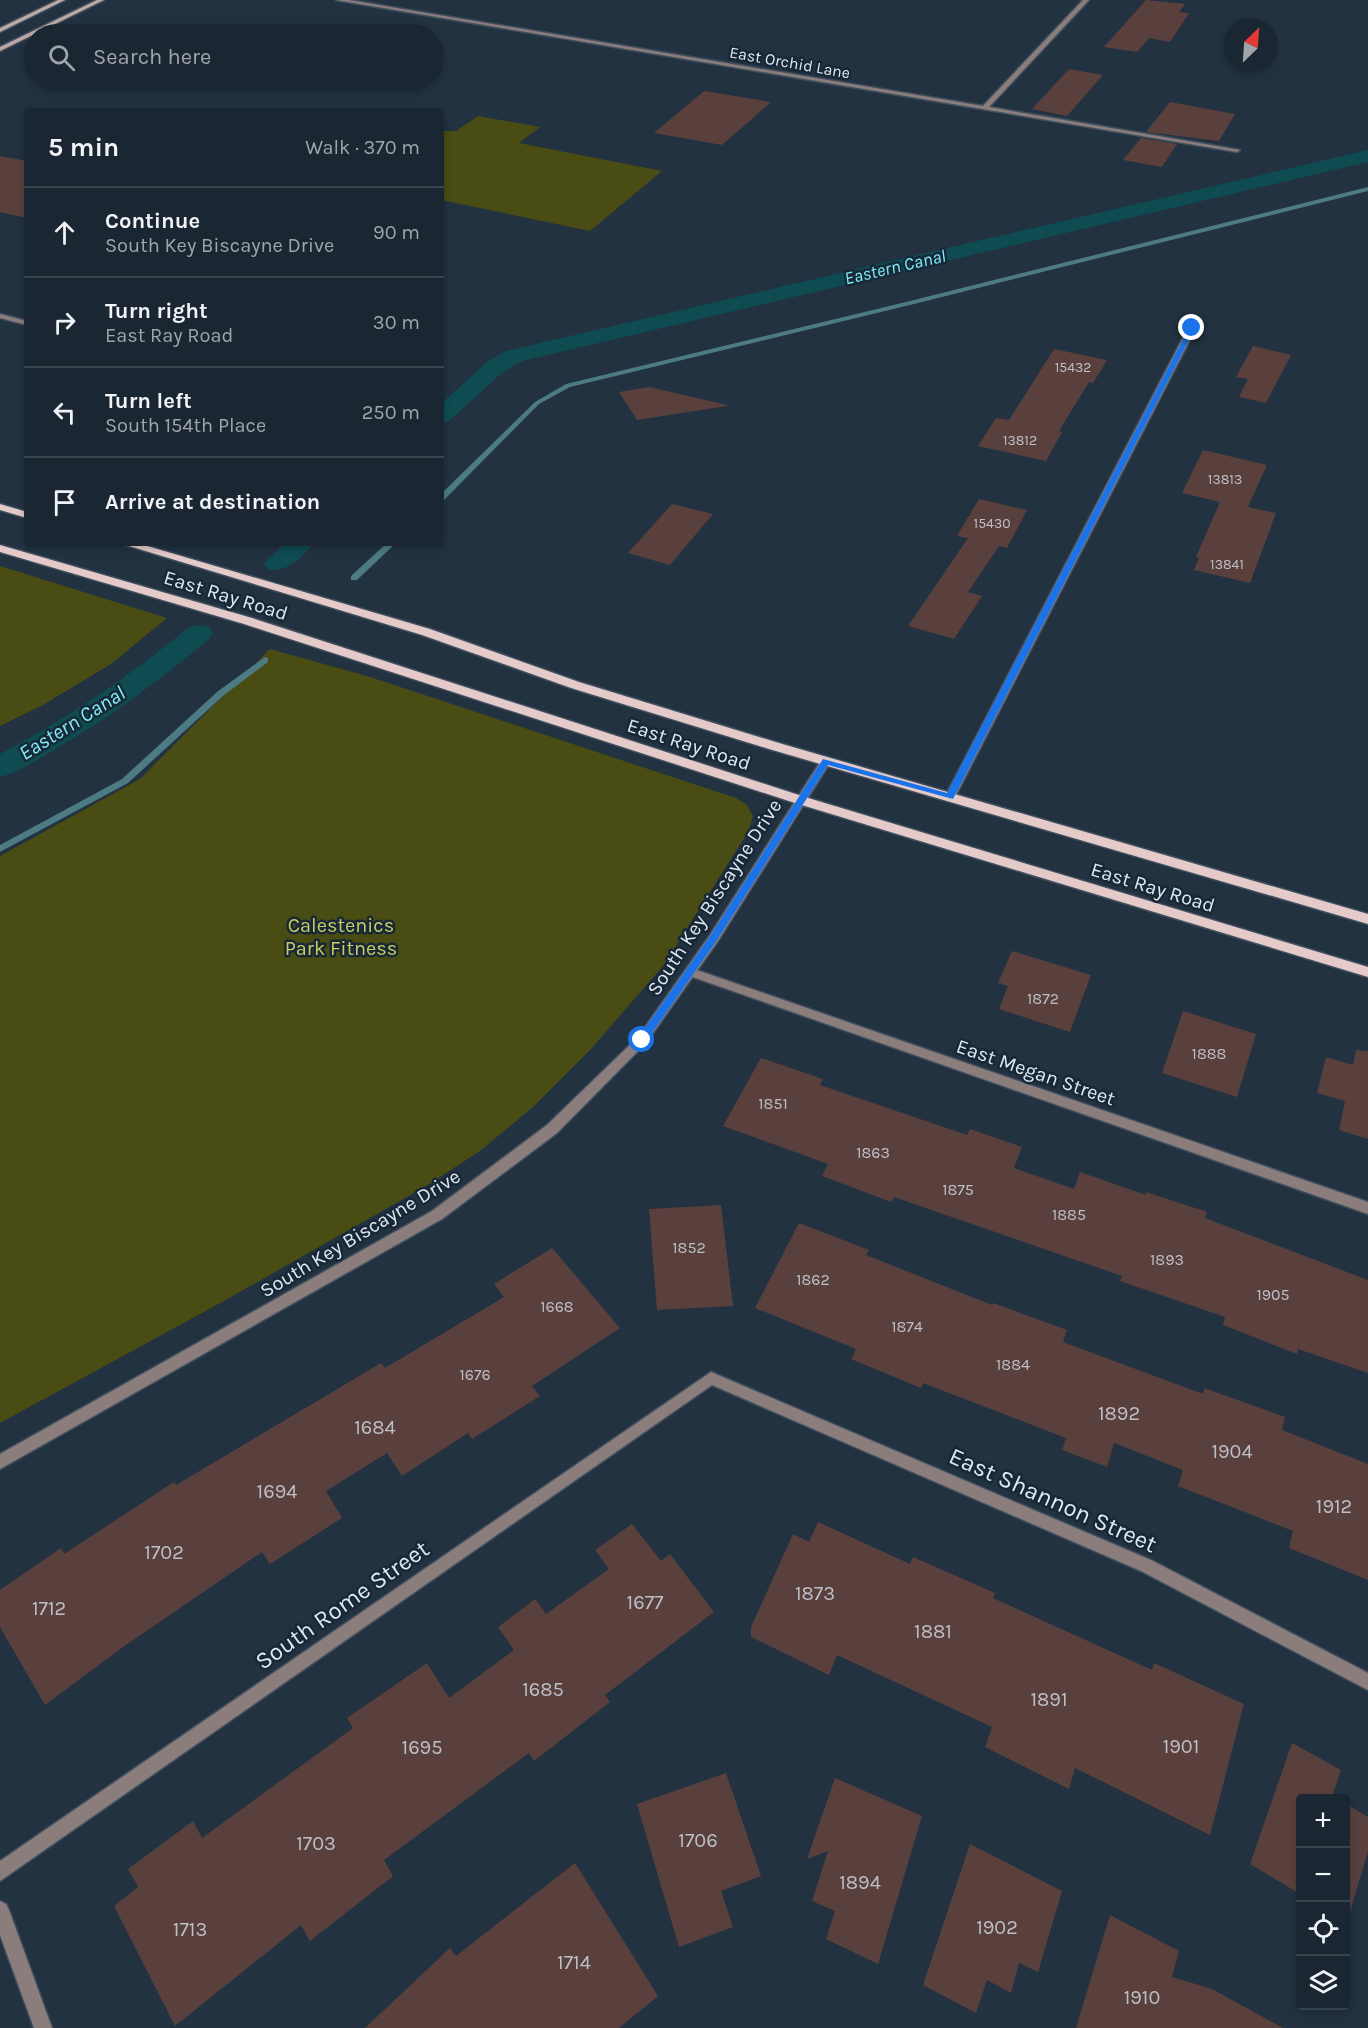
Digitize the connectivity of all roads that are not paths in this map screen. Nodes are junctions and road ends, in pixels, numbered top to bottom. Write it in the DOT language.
graph roads {
  1 [pos="62,0"];
  2 [pos="100,0"];
  3 [pos="339,0"];
  4 [pos="1086,0"];
  5 [pos="51,24"];
  6 [pos="0,30"];
  7 [pos="24,37"];
  8 [pos="0,49"];
  9 [pos="984,108"];
  10 [pos="1237,150"];
  11 [pos="0,316"];
  12 [pos="24,322"];
  13 [pos="1192,328"];
  14 [pos="0,507"];
  15 [pos="24,514"];
  16 [pos="135,546"];
  17 [pos="0,548"];
  18 [pos="826,761"];
  19 [pos="950,797"];
  20 [pos="800,800"];
  21 [pos="1368,919"];
  22 [pos="1368,961"];
  23 [pos="1341,964"];
  24 [pos="691,972"];
  25 [pos="1368,972"];
  26 [pos="1368,1208"];
  27 [pos="711,1378"];
  28 [pos="0,1462"];
  29 [pos="1368,1682"];
  30 [pos="0,1872"];
  31 [pos="0,1910"];
  32 [pos="43,2028"];
  1 -- 6 [label="main road"];
  2 -- 5 [label="main road"];
  3 -- 9 [label="street, East Orchid Lane"];
  4 -- 9 [label="street"];
  7 -- 8 [label="main road"];
  9 -- 10 [label="street, East Orchid Lane"];
  11 -- 12 [label="street"];
  13 -- 19 [label="street"];
  14 -- 15 [label="main road"];
  16 -- 18 [label="main road, East Ray Road"];
  17 -- 20 [label="main road, East Ray Road"];
  18 -- 19 [label="main road, East Ray Road"];
  18 -- 20 [label="street, South Key Biscayne Drive"];
  19 -- 21 [label="main road, East Ray Road"];
  20 -- 23 [label="main road, East Ray Road"];
  20 -- 24 [label="street, South Key Biscayne Drive"];
  22 -- 23 [label="main road"];
  23 -- 25 [label="main road, East Ray Road"];
  24 -- 26 [label="street, East Megan Street"];
  24 -- 28 [label="street, South Key Biscayne Drive"];
  27 -- 29 [label="street, East Shannon Street"];
  27 -- 30 [label="street, South Rome Street"];
  31 -- 32 [label="street"];
}
